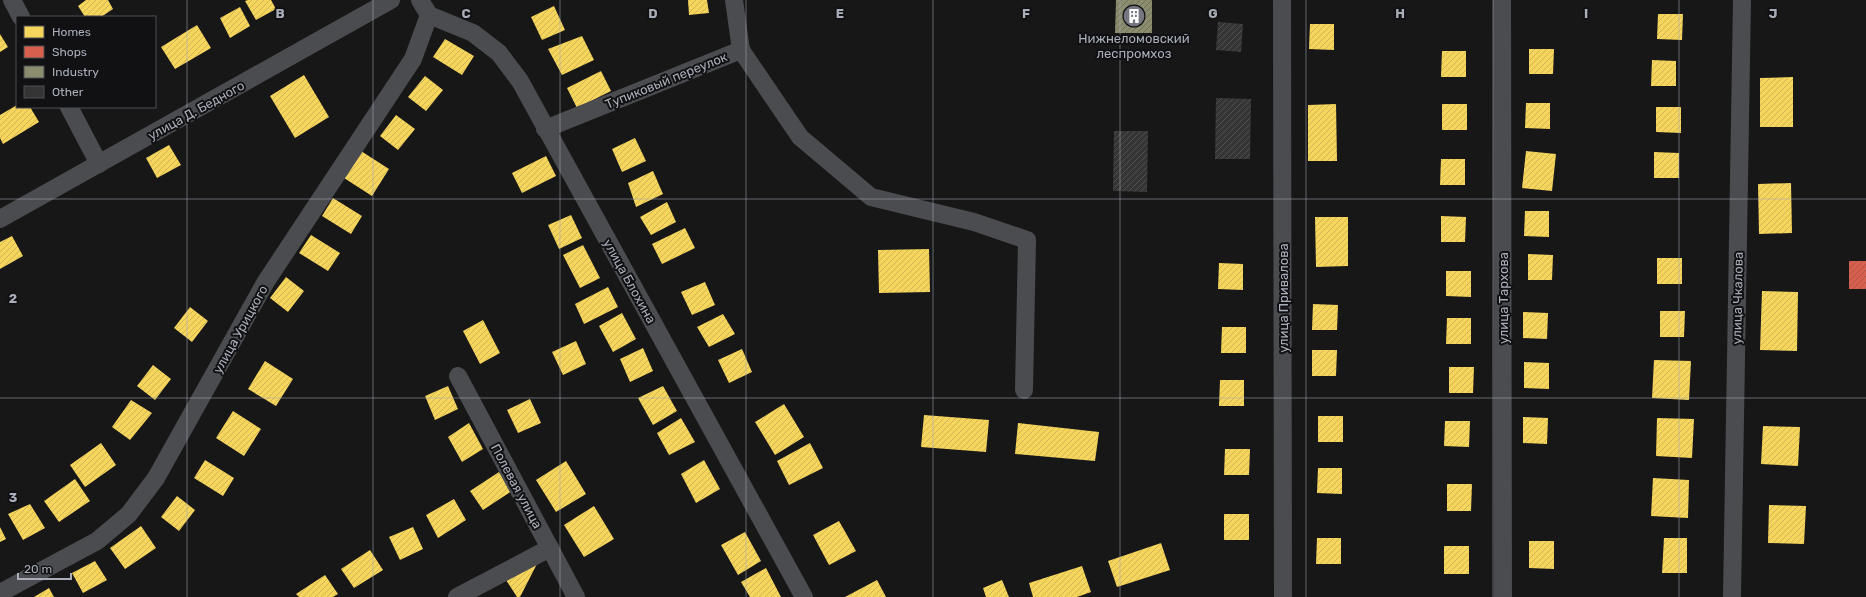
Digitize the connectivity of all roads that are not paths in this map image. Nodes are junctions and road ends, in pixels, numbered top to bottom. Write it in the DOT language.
graph roads {
  1 [pos="12,0"];
  2 [pos="391,0"];
  3 [pos="734,0"];
  4 [pos="1282,0"];
  5 [pos="1502,0"];
  6 [pos="1742,0"];
  7 [pos="425,7"];
  8 [pos="20,16"];
  9 [pos="741,50"];
  10 [pos="70,108"];
  11 [pos="546,129"];
  12 [pos="99,164"];
  13 [pos="0,219"];
  14 [pos="458,376"];
  15 [pos="1024,390"];
  16 [pos="550,548"];
  17 [pos="0,593"];
  18 [pos="456,597"];
  19 [pos="576,597"];
  20 [pos="804,597"];
  21 [pos="1283,597"];
  22 [pos="1503,597"];
  23 [pos="1732,597"];
  1 -- 8 [label="street"];
  2 -- 12 [label="street, улица Д. Бедного"];
  3 -- 9 [label="street, Тупиковый переулок"];
  4 -- 21 [label="street, улица Привалова"];
  5 -- 22 [label="street, улица Тархова"];
  6 -- 23 [label="street, улица Чкалова"];
  7 -- 11 [label="street, улица Блохина"];
  7 -- 17 [label="street, улица Урицкого"];
  9 -- 11 [label="street, Тупиковый переулок"];
  9 -- 15 [label="street"];
  10 -- 12 [label="street"];
  11 -- 20 [label="street, улица Блохина"];
  12 -- 13 [label="street, улица Д. Бедного"];
  14 -- 16 [label="street, Полевая улица"];
  16 -- 18 [label="street"];
  16 -- 19 [label="street, Полевая улица"];
}
